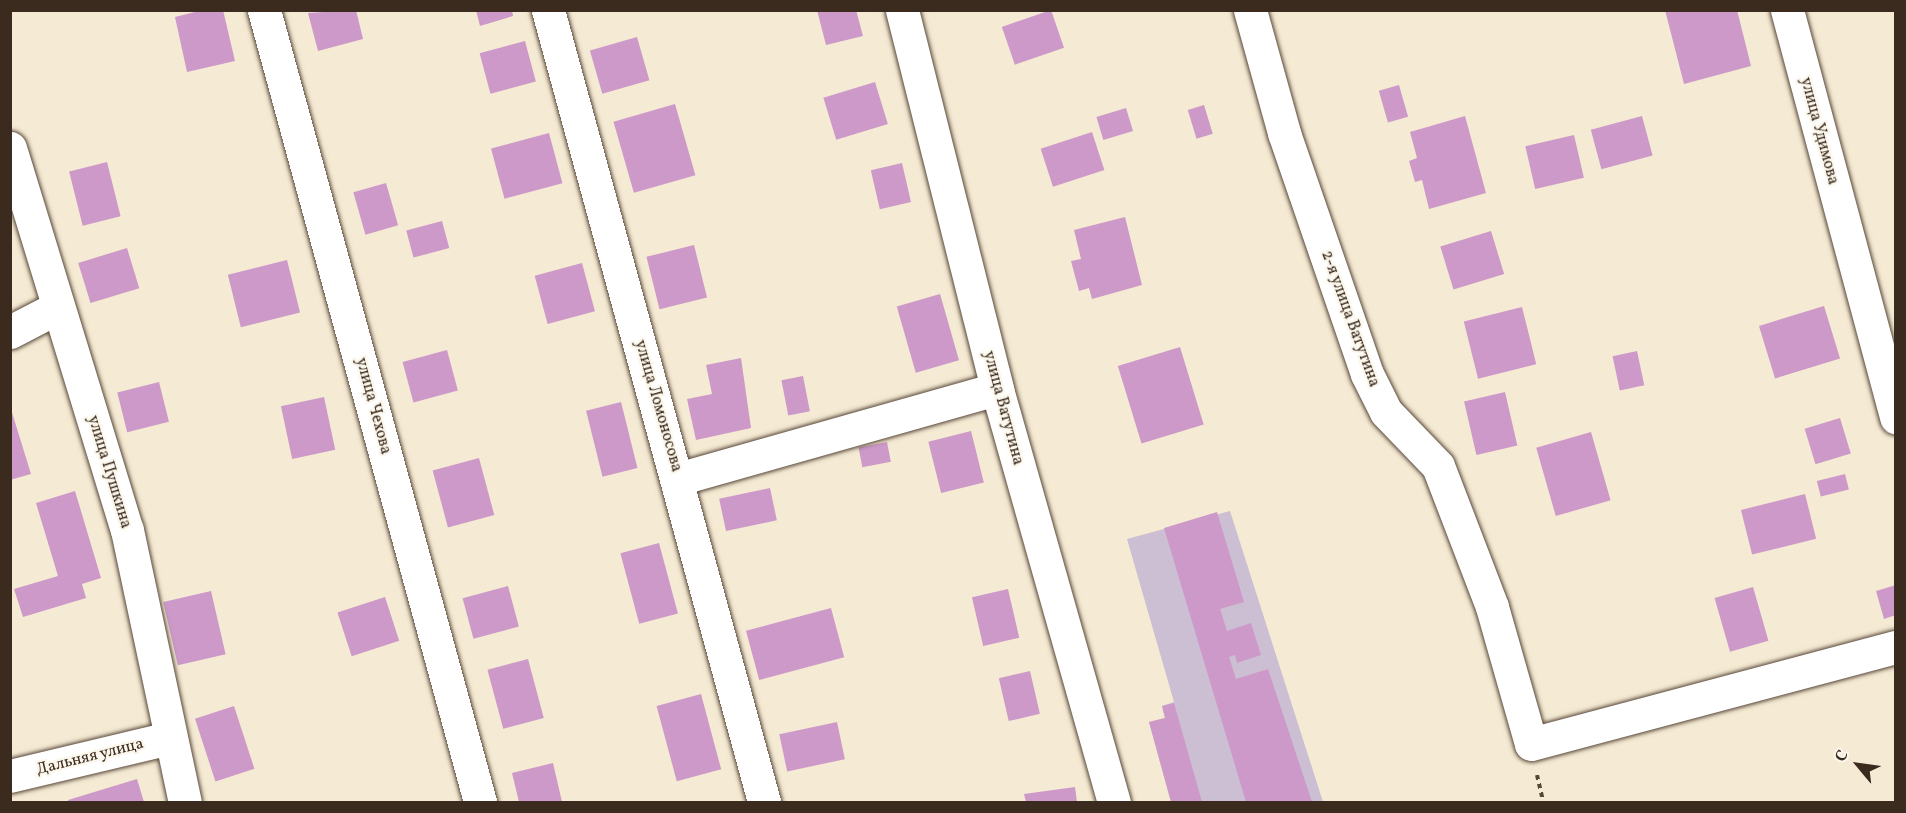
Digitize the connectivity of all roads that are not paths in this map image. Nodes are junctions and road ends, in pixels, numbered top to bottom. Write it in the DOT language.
graph roads {
  1 [pos="264,10"];
  2 [pos="548,10"];
  3 [pos="902,10"];
  4 [pos="1250,10"];
  5 [pos="1787,10"];
  6 [pos="10,148"];
  7 [pos="58,307"];
  8 [pos="10,332"];
  9 [pos="997,389"];
  10 [pos="1896,418"];
  11 [pos="678,479"];
  12 [pos="1896,646"];
  13 [pos="170,738"];
  14 [pos="10,777"];
  15 [pos="185,802"];
  16 [pos="480,802"];
  17 [pos="764,802"];
  18 [pos="1114,802"];
  1 -- 16 [label="street, улица Чехова"];
  2 -- 11 [label="street, улица Ломоносова"];
  3 -- 9 [label="street, улица Ватутина"];
  4 -- 12 [label="street, 2-я улица Ватутина"];
  5 -- 10 [label="street, улица Удимова"];
  6 -- 7 [label="street, улица Пушкина"];
  7 -- 8 [label="street"];
  7 -- 13 [label="street, улица Пушкина"];
  9 -- 11 [label="street"];
  9 -- 18 [label="street, улица Ватутина"];
  11 -- 17 [label="street, улица Ломоносова"];
  13 -- 14 [label="street, Дальняя улица"];
  13 -- 15 [label="street, улица Пушкина"];
}
